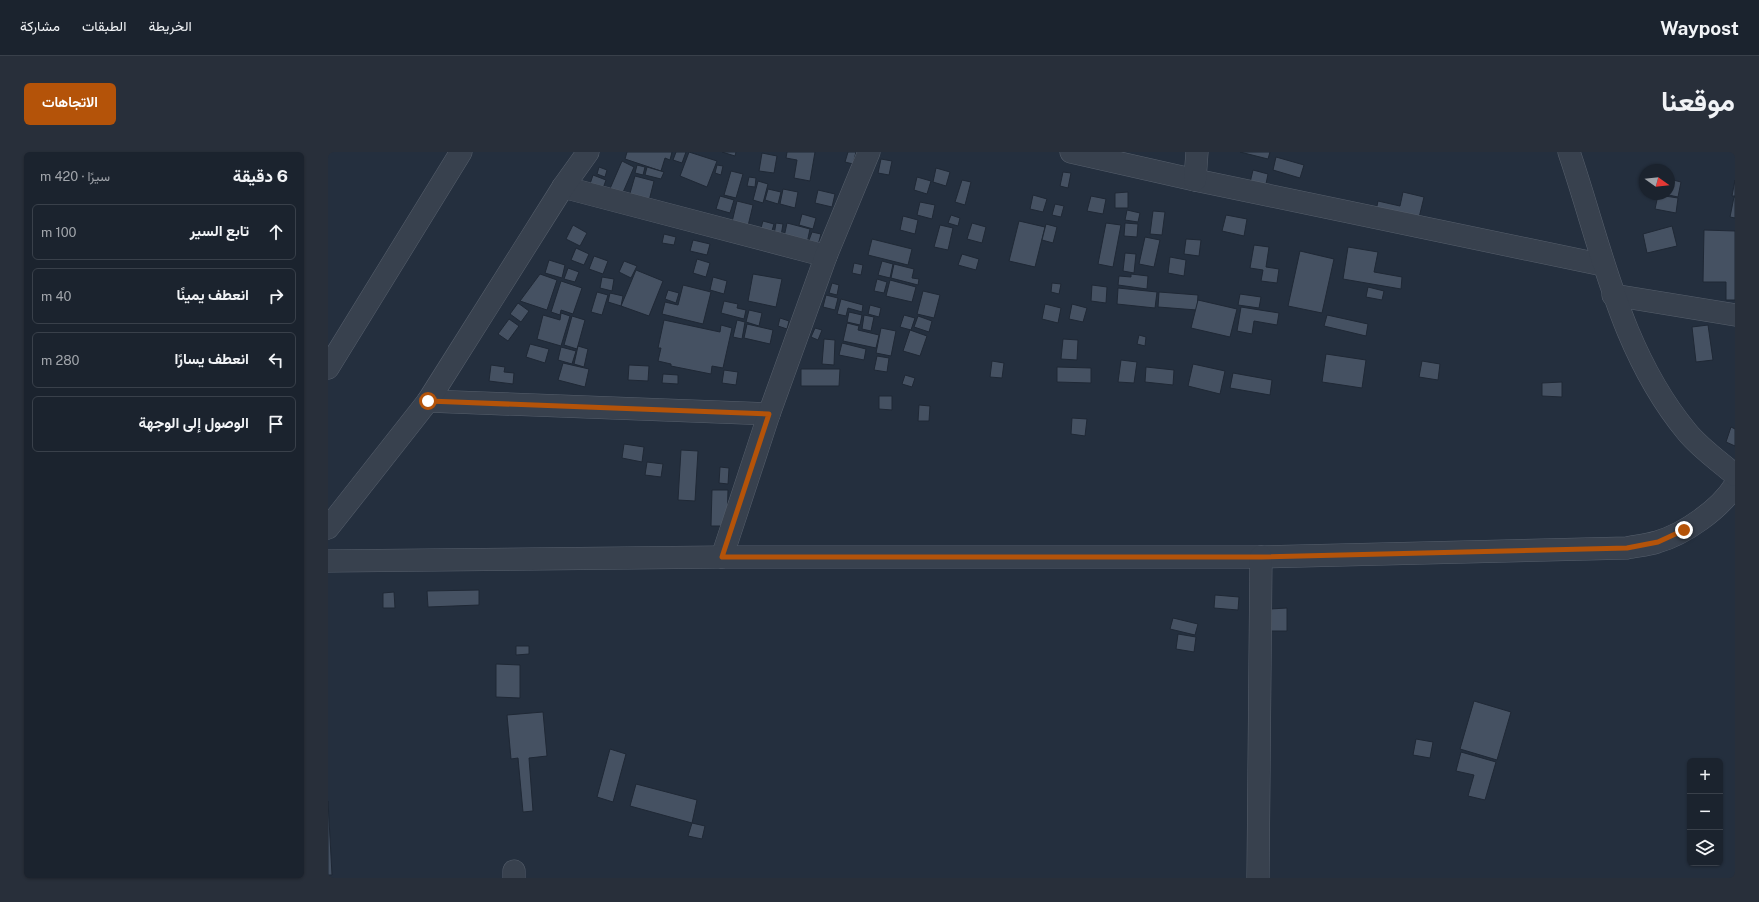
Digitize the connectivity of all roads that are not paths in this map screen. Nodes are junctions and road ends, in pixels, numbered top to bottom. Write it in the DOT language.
graph roads {
  1 [pos="461,152"];
  2 [pos="588,152"];
  3 [pos="870,152"];
  4 [pos="1071,152"];
  5 [pos="1197,152"];
  6 [pos="1569,152"];
  7 [pos="1195,180"];
  8 [pos="563,188"];
  9 [pos="826,256"];
  10 [pos="1603,264"];
  11 [pos="1613,295"];
  12 [pos="1735,315"];
  13 [pos="328,368"];
  14 [pos="428,401"];
  15 [pos="769,414"];
  16 [pos="1735,474"];
  17 [pos="1735,485"];
  18 [pos="328,528"];
  19 [pos="722,557"];
  20 [pos="1261,557"];
  21 [pos="328,561"];
  22 [pos="1258,878"];
  1 -- 13 [label="street"];
  2 -- 8 [label="street"];
  3 -- 9 [label="street"];
  4 -- 7 [label="street"];
  5 -- 7 [label="street"];
  6 -- 10 [label="street"];
  7 -- 10 [label="street"];
  8 -- 9 [label="street"];
  8 -- 14 [label="street"];
  9 -- 15 [label="street"];
  10 -- 11 [label="street"];
  11 -- 12 [label="street"];
  11 -- 16 [label="street"];
  14 -- 15 [label="street"];
  14 -- 18 [label="street"];
  15 -- 19 [label="street"];
  17 -- 20 [label="street"];
  19 -- 20 [label="street"];
  19 -- 21 [label="street"];
  20 -- 22 [label="street"];
}
